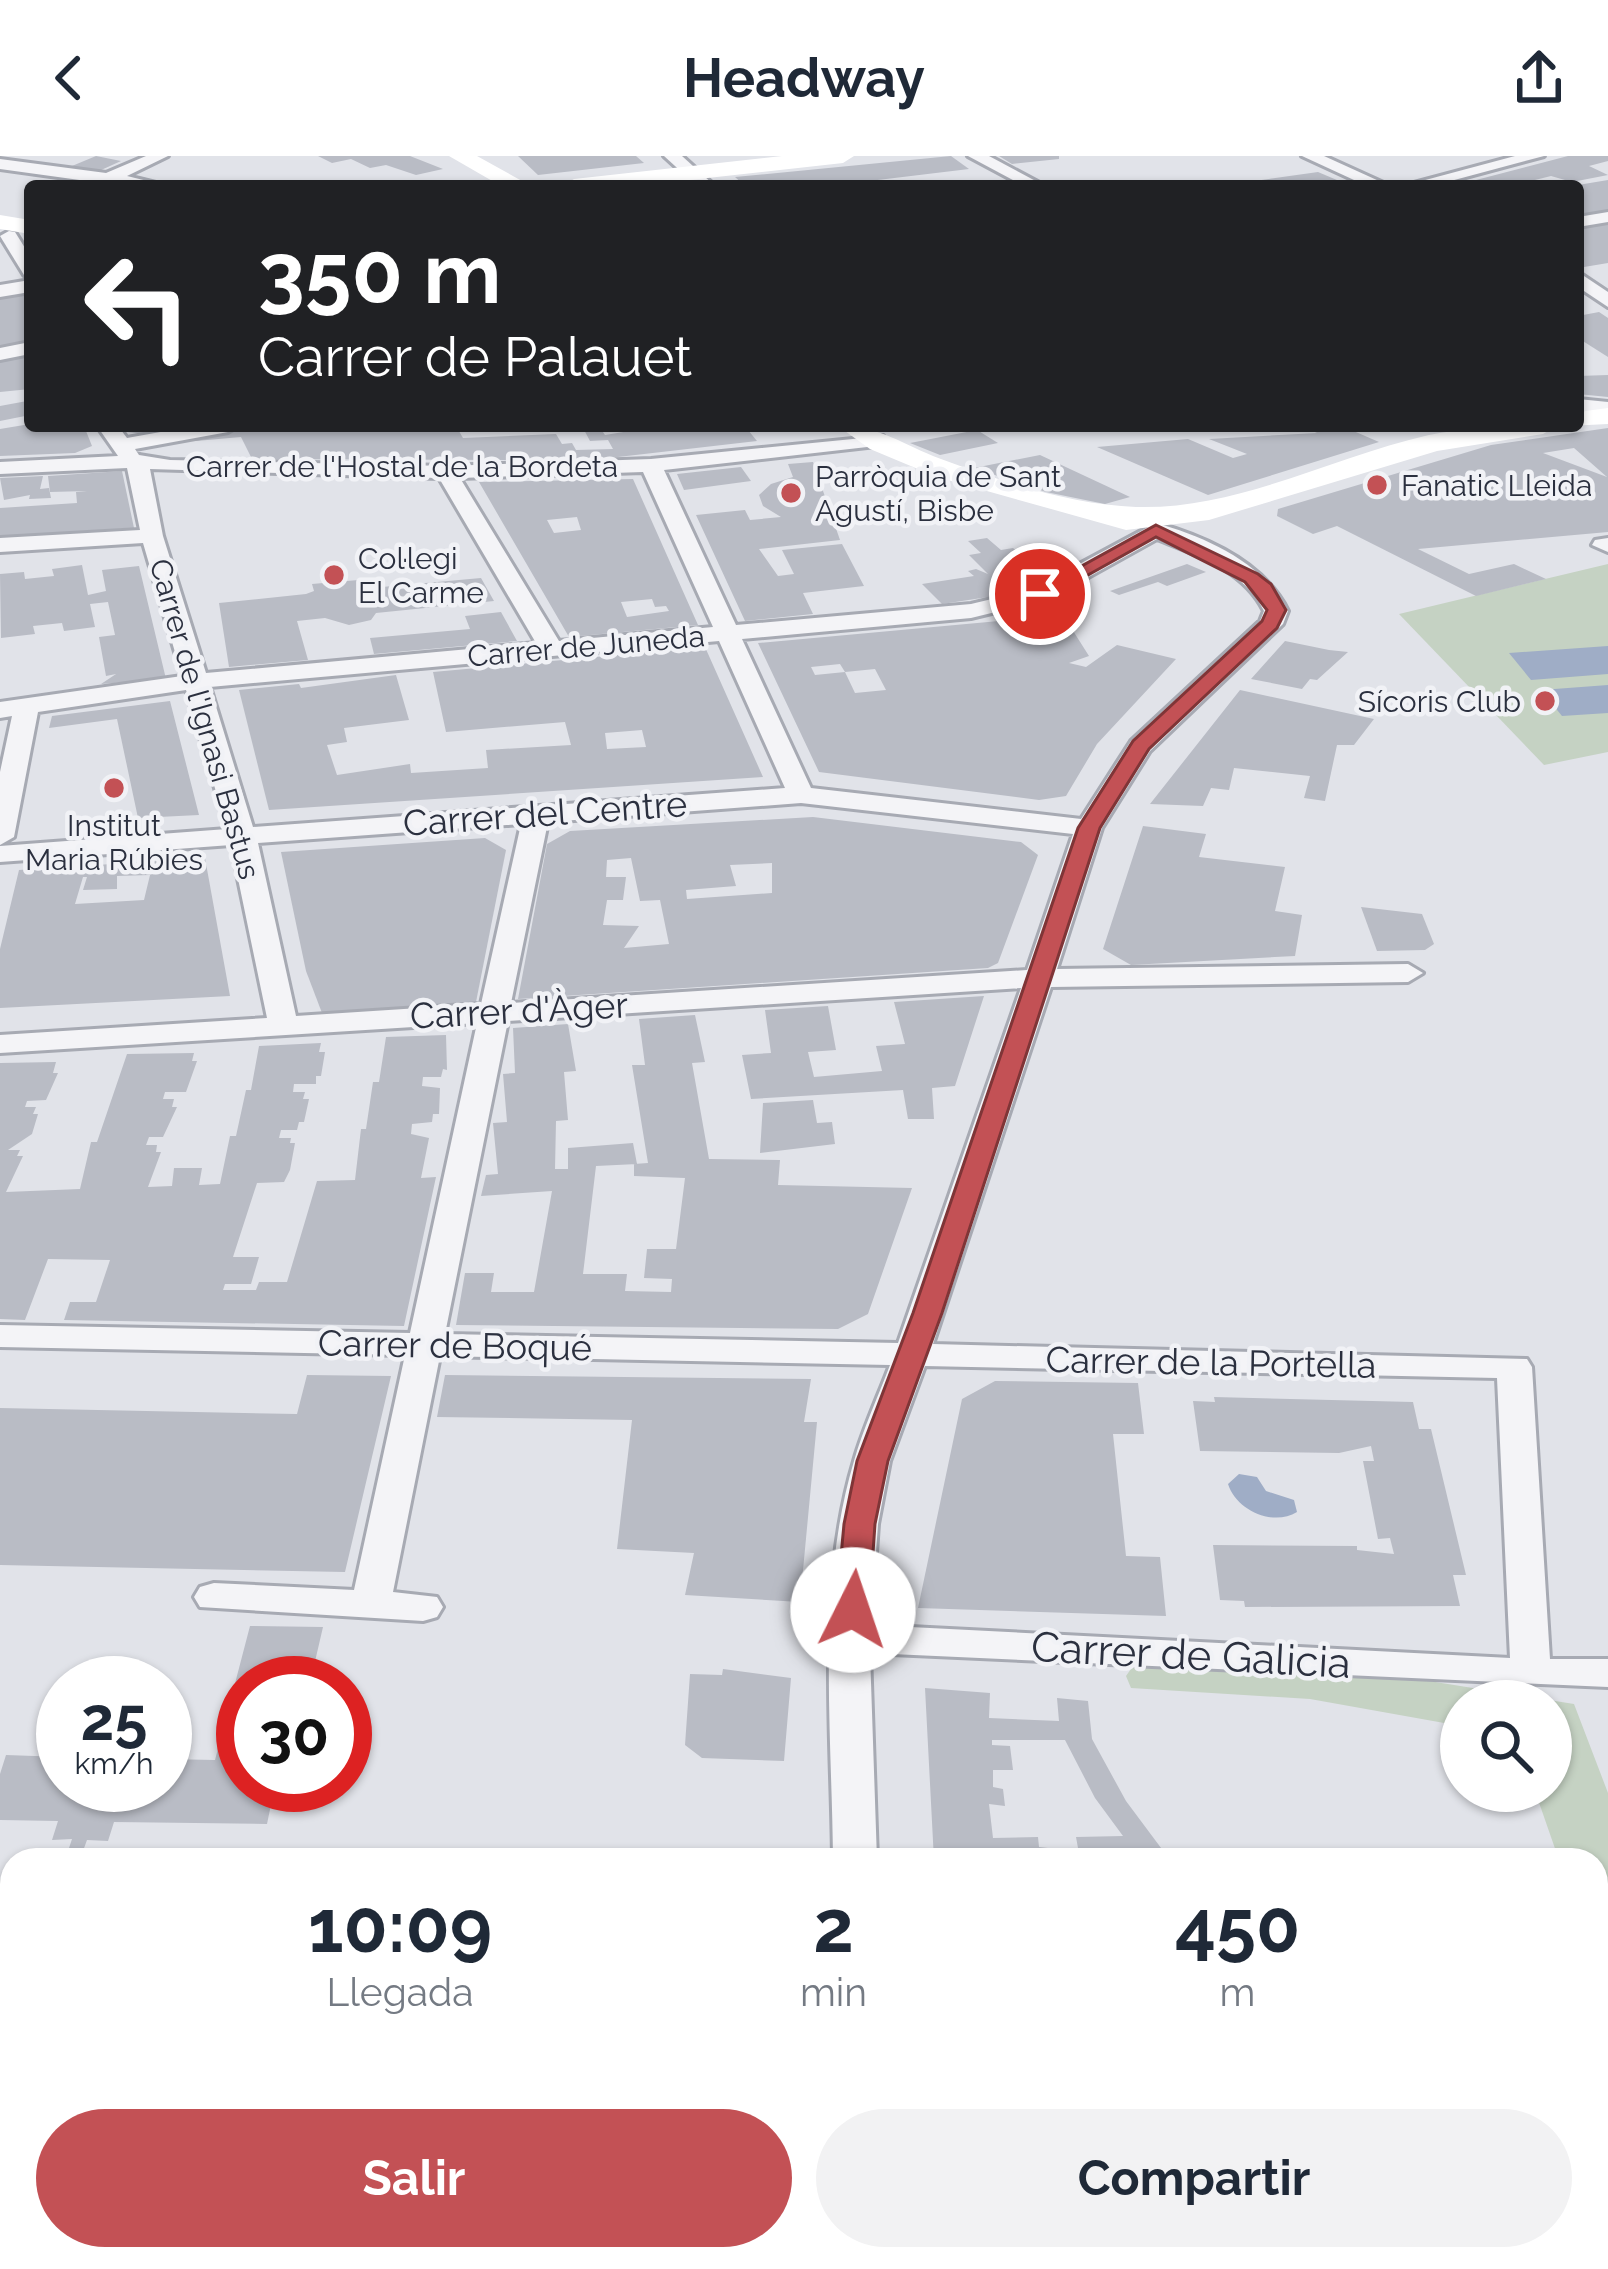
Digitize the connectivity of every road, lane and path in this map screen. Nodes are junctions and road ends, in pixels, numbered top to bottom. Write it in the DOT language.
graph roads {
  1 [pos="160,156"];
  2 [pos="460,156"];
  3 [pos="843,156"];
  4 [pos="976,156"];
  5 [pos="1310,156"];
  6 [pos="1536,156"];
  7 [pos="0,164"];
  8 [pos="690,172"];
  9 [pos="84,180"];
  10 [pos="107,180"];
  11 [pos="507,180"];
  12 [pos="624,180"];
  13 [pos="1024,180"];
  14 [pos="1368,180"];
  15 [pos="1437,180"];
  16 [pos="1584,283"];
  17 [pos="1608,304"];
  18 [pos="192,432"];
  19 [pos="1504,432"];
  20 [pos="864,433"];
  21 [pos="121,444"];
  22 [pos="651,465"];
  23 [pos="0,468"];
  24 [pos="446,472"];
  25 [pos="1097,512"];
  26 [pos="1209,512"];
  27 [pos="1156,530"];
  28 [pos="152,536"];
  29 [pos="0,545"];
  30 [pos="726,634"];
  31 [pos="551,649"];
  32 [pos="199,681"];
  33 [pos="13,708"];
  34 [pos="801,795"];
  35 [pos="536,814"];
  36 [pos="1089,828"];
  37 [pos="242,834"];
  38 [pos="0,837"];
  39 [pos="0,854"];
  40 [pos="1408,973"];
  41 [pos="1039,978"];
  42 [pos="494,1013"];
  43 [pos="283,1024"];
  44 [pos="0,1044"];
  45 [pos="0,1336"];
  46 [pos="426,1344"];
  47 [pos="909,1357"];
  48 [pos="214,1597"];
  49 [pos="371,1603"];
  50 [pos="423,1607"];
  51 [pos="850,1638"];
  52 [pos="1531,1673"];
  53 [pos="1608,1673"];
  54 [pos="855,1848"];
  1 -- 10 [label="street"];
  2 -- 11 [label="main road"];
  3 -- 8 [label="main road"];
  4 -- 13 [label="street"];
  5 -- 14 [label="street"];
  6 -- 15 [label="street"];
  7 -- 9 [label="street"];
  8 -- 12 [label="main road"];
  16 -- 17 [label="street"];
  18 -- 21 [label="street"];
  19 -- 26 [label="main road"];
  20 -- 22 [label="street, Carrer de l'Hostal de la Bordeta"];
  20 -- 25 [label="main road"];
  21 -- 23 [label="street, Carrer de l'Hostal de la Bordeta"];
  21 -- 24 [label="street, Carrer de l'Hostal de la Bordeta"];
  21 -- 28 [label="street, Carrer de l'Ignasi Bastus"];
  22 -- 24 [label="street, Carrer de l'Hostal de la Bordeta"];
  22 -- 30 [label="street"];
  24 -- 31 [label="street"];
  25 -- 26 [label="main road"];
  25 -- 27 [label="main road"];
  26 -- 27 [label="main road"];
  27 -- 30 [label="street, Carrer de Juneda"];
  27 -- 36 [label="street"];
  28 -- 29 [label="street"];
  28 -- 32 [label="street, Carrer de l'Ignasi Bastus"];
  30 -- 31 [label="street, Carrer de Juneda"];
  30 -- 34 [label="street"];
  31 -- 32 [label="street, Carrer de Juneda"];
  32 -- 33 [label="street, Carrer de Juneda"];
  32 -- 37 [label="street, Carrer de l'Ignasi Bastus"];
  33 -- 38 [label="street"];
  34 -- 35 [label="street, Carrer del Centre"];
  34 -- 36 [label="street, Carrer del Centre"];
  35 -- 37 [label="street, Carrer del Centre"];
  35 -- 42 [label="street"];
  36 -- 41 [label="street"];
  37 -- 39 [label="street, Carrer del Centre"];
  37 -- 43 [label="street, Carrer de l'Ignasi Bastus"];
  40 -- 41 [label="street, Carrer d'Àger"];
  41 -- 42 [label="street, Carrer d'Àger"];
  41 -- 47 [label="street"];
  42 -- 43 [label="street, Carrer d'Àger"];
  42 -- 46 [label="street"];
  43 -- 44 [label="street, Carrer d'Àger"];
  45 -- 46 [label="street, Carrer de Boqué"];
  46 -- 47 [label="street, Carrer de Boqué"];
  46 -- 49 [label="street"];
  47 -- 51 [label="street"];
  47 -- 52 [label="street, Carrer de la Portella"];
  48 -- 49 [label="street"];
  49 -- 50 [label="street"];
  51 -- 52 [label="street, Carrer de Galicia"];
  51 -- 54 [label="street"];
  52 -- 53 [label="street, Carrer de Galicia"];
}
